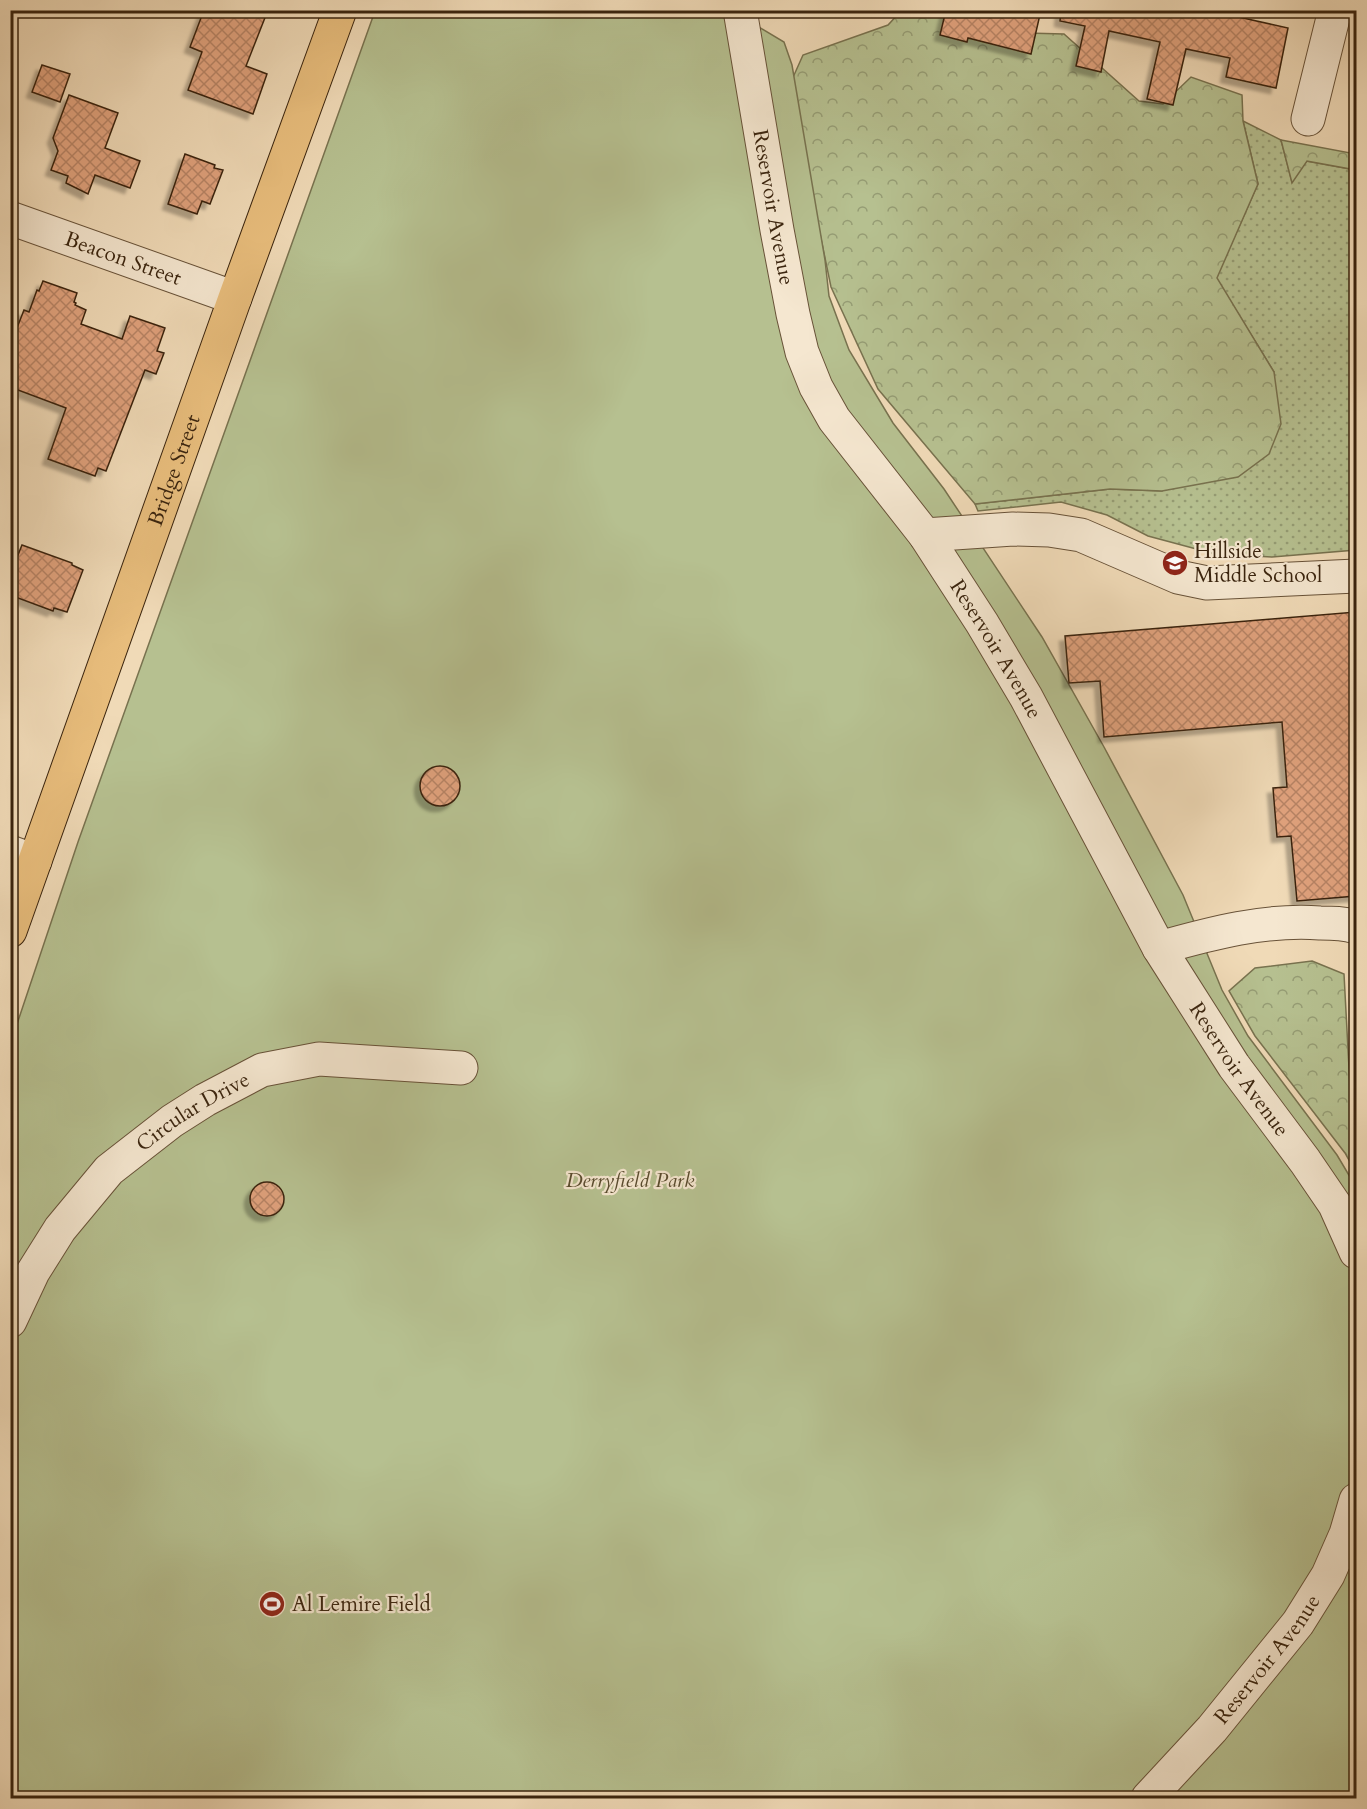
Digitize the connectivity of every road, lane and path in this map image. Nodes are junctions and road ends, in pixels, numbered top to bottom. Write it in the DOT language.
graph roads {
  1 [pos="340,10"];
  2 [pos="1335,10"];
  3 [pos="740,16"];
  4 [pos="1308,119"];
  5 [pos="10,218"];
  6 [pos="235,298"];
  7 [pos="926,535"];
  8 [pos="1356,576"];
  9 [pos="23,857"];
  10 [pos="1356,927"];
  11 [pos="10,931"];
  12 [pos="1159,948"];
  13 [pos="461,1068"];
  14 [pos="1356,1252"];
  15 [pos="10,1321"];
  16 [pos="1356,1500"];
  17 [pos="1148,1798"];
  1 -- 6 [label="main road, Bridge Street"];
  2 -- 4 [label="street"];
  3 -- 7 [label="street, Reservoir Avenue"];
  5 -- 6 [label="street, Beacon Street"];
  6 -- 9 [label="main road, Bridge Street"];
  7 -- 8 [label="street"];
  7 -- 12 [label="street, Reservoir Avenue"];
  9 -- 11 [label="main road, Bridge Street"];
  10 -- 12 [label="street"];
  12 -- 14 [label="street, Reservoir Avenue"];
  13 -- 15 [label="street, Circular Drive"];
  16 -- 17 [label="street, Reservoir Avenue"];
}
